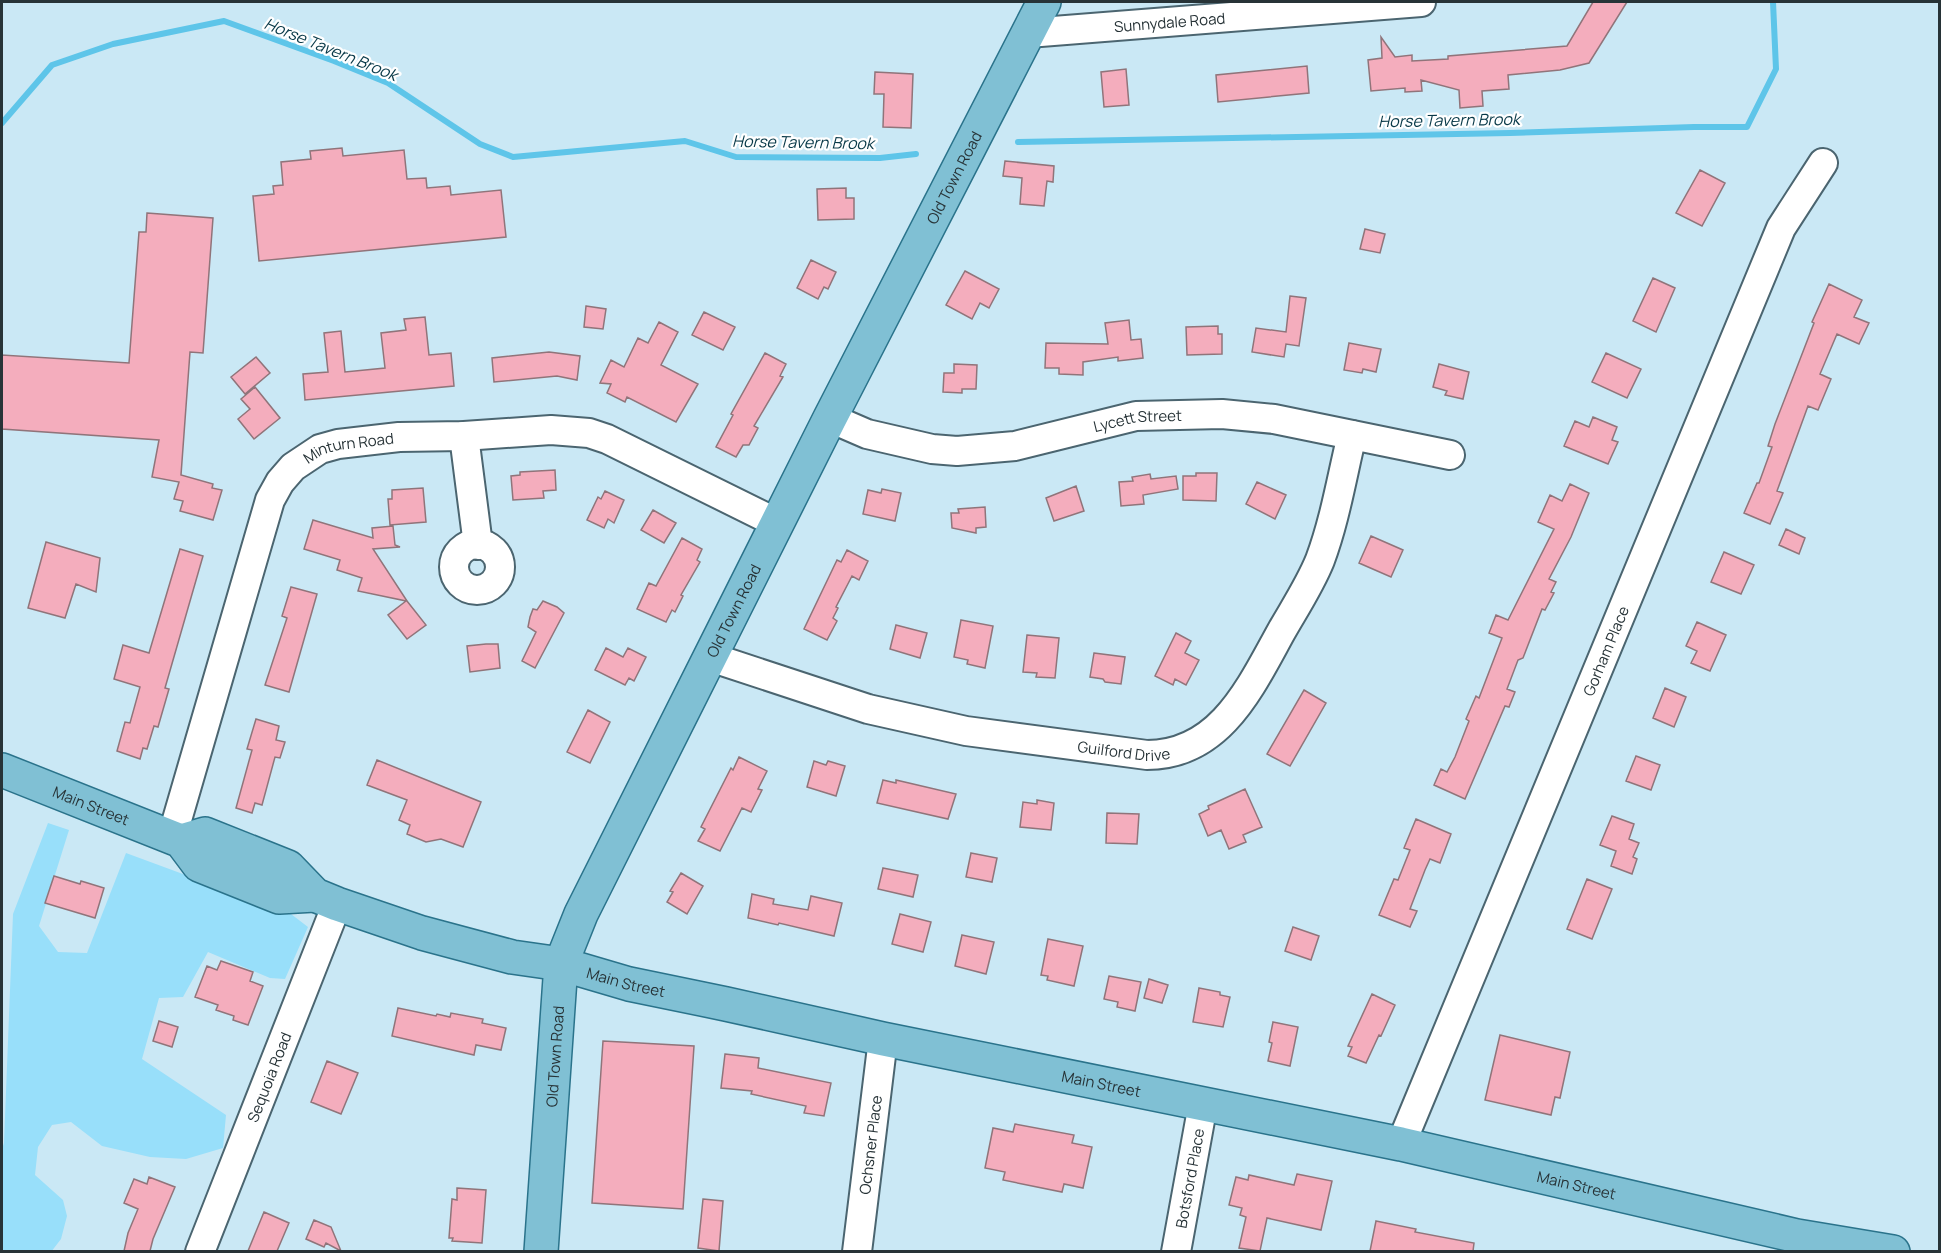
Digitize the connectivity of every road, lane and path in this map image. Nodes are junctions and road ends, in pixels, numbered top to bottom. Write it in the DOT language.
graph roads {
  1 [pos="1044,2"];
  2 [pos="1420,2"];
  3 [pos="1028,33"];
  4 [pos="1823,163"];
  5 [pos="830,418"];
  6 [pos="1352,435"];
  7 [pos="464,436"];
  8 [pos="1450,455"];
  9 [pos="777,523"];
  10 [pos="478,545"];
  11 [pos="710,657"];
  12 [pos="2,770"];
  13 [pos="177,839"];
  14 [pos="326,899"];
  15 [pos="561,964"];
  16 [pos="883,1039"];
  17 [pos="1203,1104"];
  18 [pos="1401,1144"];
  19 [pos="200,1251"];
  20 [pos="541,1251"];
  21 [pos="857,1251"];
  22 [pos="1176,1251"];
  23 [pos="1893,1251"];
  1 -- 3 [label="main road, Old Town Road"];
  2 -- 3 [label="street, Sunnydale Road"];
  3 -- 5 [label="main road, Old Town Road"];
  4 -- 18 [label="street, Gorham Place"];
  5 -- 6 [label="street, Lycett Street"];
  5 -- 9 [label="main road, Old Town Road"];
  6 -- 8 [label="street, Lycett Street"];
  6 -- 11 [label="street, Guilford Drive"];
  7 -- 9 [label="street, Minturn Road"];
  7 -- 10 [label="street"];
  7 -- 13 [label="street, Minturn Road"];
  9 -- 11 [label="main road, Old Town Road"];
  11 -- 15 [label="main road, Old Town Road"];
  12 -- 13 [label="main road, Main Street"];
  13 -- 14 [label="main road, Main Street"];
  14 -- 15 [label="main road, Main Street"];
  14 -- 19 [label="street, Sequoia Road"];
  15 -- 16 [label="main road, Main Street"];
  15 -- 20 [label="main road, Old Town Road"];
  16 -- 17 [label="main road, Main Street"];
  16 -- 21 [label="street, Ochsner Place"];
  17 -- 18 [label="main road, Main Street"];
  17 -- 22 [label="street, Botsford Place"];
  18 -- 23 [label="main road, Main Street"];
}
